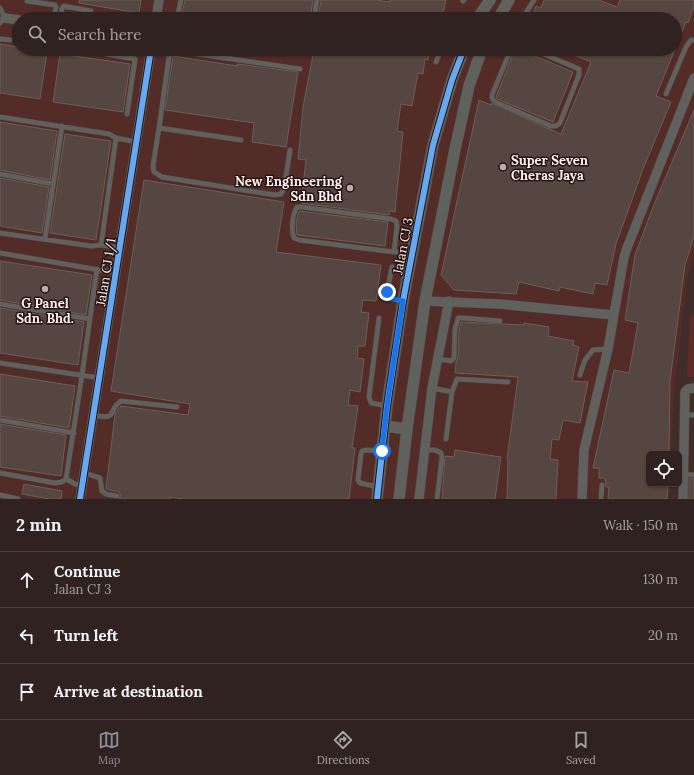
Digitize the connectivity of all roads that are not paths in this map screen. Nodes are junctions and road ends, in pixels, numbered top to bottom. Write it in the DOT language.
graph roads {
  1 [pos="159,0"];
  2 [pos="181,0"];
  3 [pos="317,0"];
  4 [pos="490,0"];
  5 [pos="509,0"];
  6 [pos="534,0"];
  7 [pos="27,1"];
  8 [pos="0,8"];
  9 [pos="91,11"];
  10 [pos="55,12"];
  11 [pos="62,12"];
  12 [pos="157,12"];
  13 [pos="178,12"];
  14 [pos="315,12"];
  15 [pos="482,12"];
  16 [pos="502,12"];
  17 [pos="526,12"];
  18 [pos="3,21"];
  19 [pos="0,38"];
  20 [pos="10,40"];
  21 [pos="694,40"];
  22 [pos="118,56"];
  23 [pos="151,56"];
  24 [pos="169,56"];
  25 [pos="211,56"];
  26 [pos="438,56"];
  27 [pos="461,56"];
  28 [pos="480,56"];
  29 [pos="508,56"];
  30 [pos="548,56"];
  31 [pos="436,62"];
  32 [pos="300,69"];
  33 [pos="694,80"];
  34 [pos="666,94"];
  35 [pos="127,114"];
  36 [pos="0,117"];
  37 [pos="62,126"];
  38 [pos="159,128"];
  39 [pos="116,138"];
  40 [pos="241,140"];
  41 [pos="137,142"];
  42 [pos="290,150"];
  43 [pos="0,174"];
  44 [pos="53,184"];
  45 [pos="0,233"];
  46 [pos="45,239"];
  47 [pos="101,245"];
  48 [pos="120,248"];
  49 [pos="394,252"];
  50 [pos="413,252"];
  51 [pos="0,253"];
  52 [pos="392,267"];
  53 [pos="97,269"];
  54 [pos="117,273"];
  55 [pos="403,301"];
  56 [pos="425,301"];
  57 [pos="449,301"];
  58 [pos="0,304"];
  59 [pos="614,315"];
  60 [pos="379,318"];
  61 [pos="90,319"];
  62 [pos="500,321"];
  63 [pos="608,348"];
  64 [pos="438,359"];
  65 [pos="0,363"];
  66 [pos="82,375"];
  67 [pos="580,376"];
  68 [pos="100,378"];
  69 [pos="508,382"];
  70 [pos="432,388"];
  71 [pos="694,388"];
  72 [pos="452,392"];
  73 [pos="387,406"];
  74 [pos="177,407"];
  75 [pos="94,415"];
  76 [pos="689,415"];
  77 [pos="0,420"];
  78 [pos="385,426"];
  79 [pos="407,429"];
  80 [pos="74,433"];
  81 [pos="446,439"];
  82 [pos="684,447"];
  83 [pos="694,447"];
  84 [pos="424,450"];
  85 [pos="382,451"];
  86 [pos="0,473"];
  87 [pos="85,473"];
  88 [pos="683,474"];
  89 [pos="694,474"];
  90 [pos="66,479"];
  91 [pos="82,485"];
  92 [pos="602,485"];
  93 [pos="378,487"];
  94 [pos="0,496"];
  95 [pos="118,496"];
  96 [pos="18,499"];
  97 [pos="80,499"];
  98 [pos="376,499"];
  99 [pos="399,499"];
  100 [pos="419,499"];
  101 [pos="437,499"];
  102 [pos="582,499"];
  103 [pos="601,499"];
  104 [pos="683,499"];
  1 -- 12 [label="street"];
  2 -- 13 [label="lane"];
  3 -- 14 [label="lane"];
  4 -- 15 [label="street"];
  5 -- 16 [label="street"];
  6 -- 17 [label="lane"];
  7 -- 10 [label="lane"];
  8 -- 18 [label="lane"];
  9 -- 11 [label="lane"];
  19 -- 20 [label="lane"];
  21 -- 34 [label="lane"];
  22 -- 35 [label="lane"];
  23 -- 41 [label="street, Jalan CJ 1/1"];
  24 -- 38 [label="lane"];
  25 -- 32 [label="lane"];
  26 -- 31 [label="lane"];
  27 -- 50 [label="street, Jalan CJ 3"];
  28 -- 56 [label="street"];
  29 -- 30 [label="lane"];
  33 -- 59 [label="street"];
  36 -- 37 [label="lane"];
  37 -- 39 [label="lane"];
  37 -- 44 [label="lane"];
  38 -- 40 [label="lane"];
  38 -- 42 [label="lane"];
  39 -- 41 [label="lane"];
  39 -- 47 [label="lane"];
  41 -- 48 [label="street, Jalan CJ 1/1"];
  43 -- 44 [label="lane"];
  44 -- 46 [label="lane"];
  45 -- 46 [label="lane"];
  46 -- 47 [label="lane"];
  47 -- 48 [label="lane"];
  48 -- 54 [label="street, Jalan CJ 1/1"];
  49 -- 49 [label="lane"];
  49 -- 50 [label="lane"];
  50 -- 55 [label="street, Jalan CJ 3"];
  51 -- 53 [label="lane"];
  52 -- 55 [label="lane"];
  53 -- 54 [label="lane"];
  53 -- 61 [label="lane"];
  54 -- 68 [label="street, Jalan CJ 1/1"];
  55 -- 73 [label="street, Jalan CJ 3"];
  56 -- 57 [label="street"];
  56 -- 79 [label="street"];
  57 -- 59 [label="street"];
  57 -- 64 [label="street"];
  58 -- 61 [label="lane"];
  59 -- 63 [label="street"];
  60 -- 73 [label="lane"];
  61 -- 66 [label="lane"];
  62 -- 64 [label="lane"];
  63 -- 67 [label="lane"];
  63 -- 102 [label="street"];
  64 -- 70 [label="street"];
  65 -- 66 [label="lane"];
  66 -- 68 [label="lane"];
  66 -- 80 [label="lane"];
  68 -- 75 [label="street, Jalan CJ 1/1"];
  69 -- 72 [label="lane"];
  70 -- 72 [label="lane"];
  70 -- 84 [label="street"];
  71 -- 76 [label="street"];
  72 -- 81 [label="lane"];
  73 -- 78 [label="street, Jalan CJ 3"];
  74 -- 75 [label="lane"];
  75 -- 87 [label="street, Jalan CJ 1/1"];
  76 -- 82 [label="street"];
  77 -- 80 [label="lane"];
  78 -- 79 [label="street"];
  78 -- 85 [label="street, Jalan CJ 3"];
  79 -- 99 [label="street"];
  80 -- 90 [label="lane"];
  82 -- 83 [label="street"];
  82 -- 88 [label="street"];
  84 -- 100 [label="street"];
  84 -- 101 [label="lane"];
  85 -- 93 [label="street, Jalan CJ 3"];
  85 -- 93 [label="lane"];
  86 -- 90 [label="lane"];
  87 -- 91 [label="street, Jalan CJ 1/1"];
  87 -- 95 [label="lane"];
  88 -- 89 [label="lane"];
  88 -- 104 [label="street"];
  90 -- 91 [label="lane"];
  91 -- 97 [label="street, Jalan CJ 1/1"];
  92 -- 103 [label="lane"];
  93 -- 98 [label="street, Jalan CJ 3"];
  94 -- 96 [label="lane"];
}
